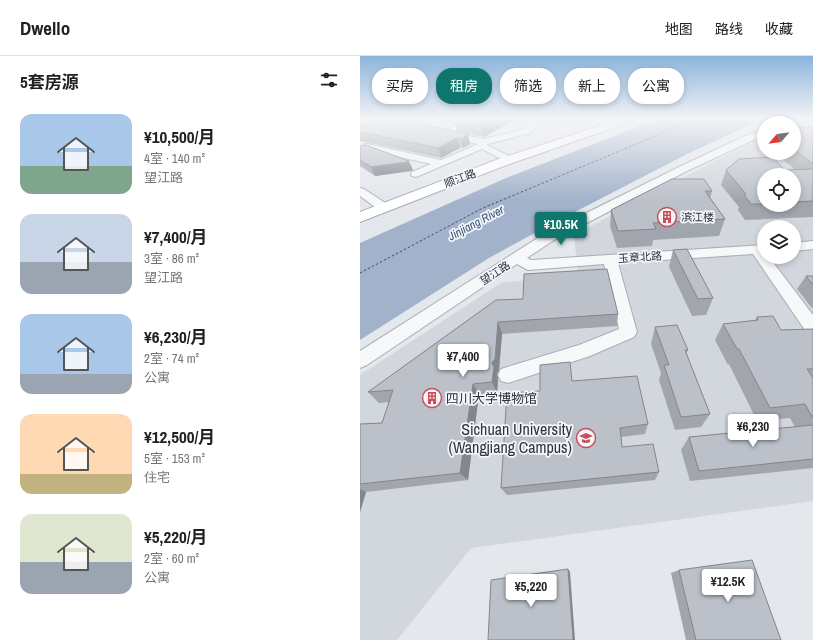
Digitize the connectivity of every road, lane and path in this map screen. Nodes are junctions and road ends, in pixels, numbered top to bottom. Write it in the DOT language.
graph roads {
  1 [pos="478,146"];
  2 [pos="486,146"];
  3 [pos="539,146"];
  4 [pos="549,146"];
  5 [pos="731,146"];
  6 [pos="360,149"];
  7 [pos="504,158"];
  8 [pos="441,163"];
  9 [pos="416,174"];
  10 [pos="360,191"];
  11 [pos="381,206"];
  12 [pos="360,212"];
  13 [pos="360,217"];
  14 [pos="813,246"];
  15 [pos="801,247"];
  16 [pos="757,249"];
  17 [pos="517,258"];
  18 [pos="610,259"];
  19 [pos="770,264"];
  20 [pos="813,328"];
  21 [pos="360,360"];
  22 [pos="508,375"];
  1 -- 8 [label="street"];
  2 -- 7 [label="street"];
  3 -- 7 [label="main road, 顺江路"];
  4 -- 11 [label="main road, 顺江路"];
  5 -- 17 [label="street, 望江路"];
  6 -- 8 [label="street"];
  7 -- 11 [label="main road, 顺江路"];
  8 -- 9 [label="street"];
  10 -- 11 [label="street"];
  11 -- 12 [label="main road, 顺江路"];
  11 -- 13 [label="main road, 顺江路"];
  14 -- 15 [label="street"];
  16 -- 18 [label="street, 玉章北路"];
  17 -- 18 [label="street, 玉章北路"];
  17 -- 21 [label="street, 望江路"];
  18 -- 22 [label="street"];
  19 -- 20 [label="street"];
}
